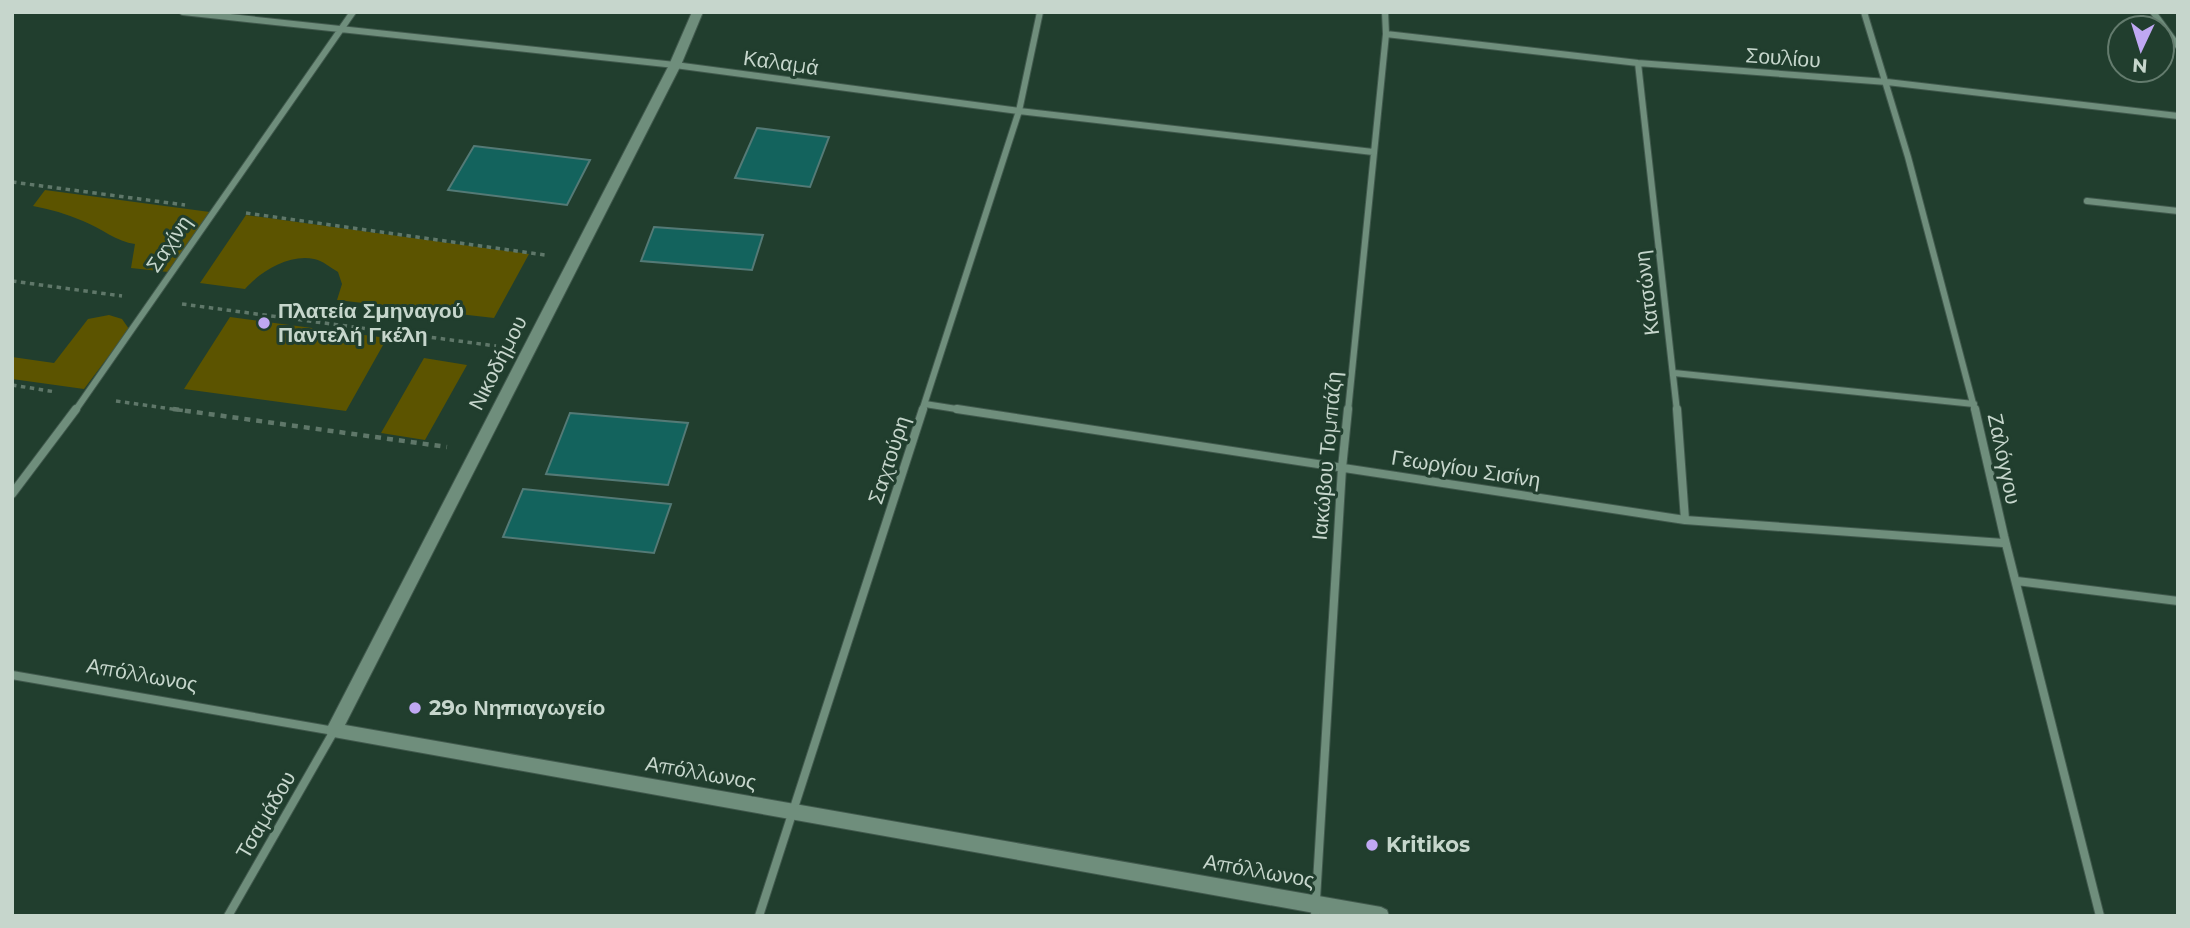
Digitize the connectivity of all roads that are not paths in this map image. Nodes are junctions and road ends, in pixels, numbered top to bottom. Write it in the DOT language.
graph roads {
  1 [pos="183,12"];
  2 [pos="353,12"];
  3 [pos="698,12"];
  4 [pos="1040,12"];
  5 [pos="1385,12"];
  6 [pos="1864,12"];
  7 [pos="2153,12"];
  8 [pos="340,31"];
  9 [pos="1386,34"];
  10 [pos="2178,46"];
  11 [pos="1638,63"];
  12 [pos="675,65"];
  13 [pos="1887,82"];
  14 [pos="1019,111"];
  15 [pos="2178,116"];
  16 [pos="1373,152"];
  17 [pos="2087,201"];
  18 [pos="2178,211"];
  19 [pos="1674,373"];
  20 [pos="925,404"];
  21 [pos="1974,404"];
  22 [pos="1342,468"];
  23 [pos="12,494"];
  24 [pos="1685,520"];
  25 [pos="2003,543"];
  26 [pos="2017,581"];
  27 [pos="2178,601"];
  28 [pos="12,675"];
  29 [pos="334,731"];
  30 [pos="794,813"];
  31 [pos="1315,910"];
  32 [pos="228,916"];
  33 [pos="760,916"];
  34 [pos="1381,916"];
  35 [pos="2100,916"];
  1 -- 8 [label="street, Καλαμά"];
  2 -- 8 [label="street, Σαχίνη"];
  3 -- 12 [label="street, Νικοδήμου"];
  4 -- 14 [label="street, Σαχτούρη"];
  5 -- 9 [label="street, Ιακώβου Τομπάζη"];
  6 -- 13 [label="street, Ζαλόγγου"];
  7 -- 10 [label="street"];
  8 -- 12 [label="street, Καλαμά"];
  8 -- 23 [label="street, Σαχίνη"];
  9 -- 11 [label="street, Σουλίου"];
  9 -- 16 [label="street, Ιακώβου Τομπάζη"];
  11 -- 13 [label="street, Σουλίου"];
  11 -- 19 [label="street, Κατσώνη"];
  12 -- 14 [label="street, Καλαμά"];
  12 -- 29 [label="street, Νικοδήμου"];
  13 -- 15 [label="street, Σουλίου"];
  13 -- 21 [label="street, Ζαλόγγου"];
  14 -- 16 [label="street, Καλαμά"];
  14 -- 20 [label="street, Σαχτούρη"];
  16 -- 22 [label="street, Ιακώβου Τομπάζη"];
  17 -- 18 [label="street"];
  19 -- 21 [label="street"];
  19 -- 24 [label="street, Κατσώνη"];
  20 -- 22 [label="street, Γεωργίου Σισίνη"];
  20 -- 30 [label="street, Σαχτούρη"];
  21 -- 25 [label="street, Ζαλόγγου"];
  22 -- 24 [label="street, Γεωργίου Σισίνη"];
  22 -- 31 [label="street, Ιακώβου Τομπάζη"];
  24 -- 25 [label="street, Γεωργίου Σισίνη"];
  25 -- 26 [label="street, Ζαλόγγου"];
  26 -- 27 [label="street"];
  26 -- 35 [label="street, Ζαλόγγου"];
  28 -- 29 [label="street, Απόλλωνος"];
  29 -- 30 [label="street, Απόλλωνος"];
  29 -- 32 [label="street, Τσαμάδου"];
  30 -- 31 [label="street, Απόλλωνος"];
  30 -- 33 [label="street, Σαχτούρη"];
  31 -- 34 [label="street, Απόλλωνος"];
}
